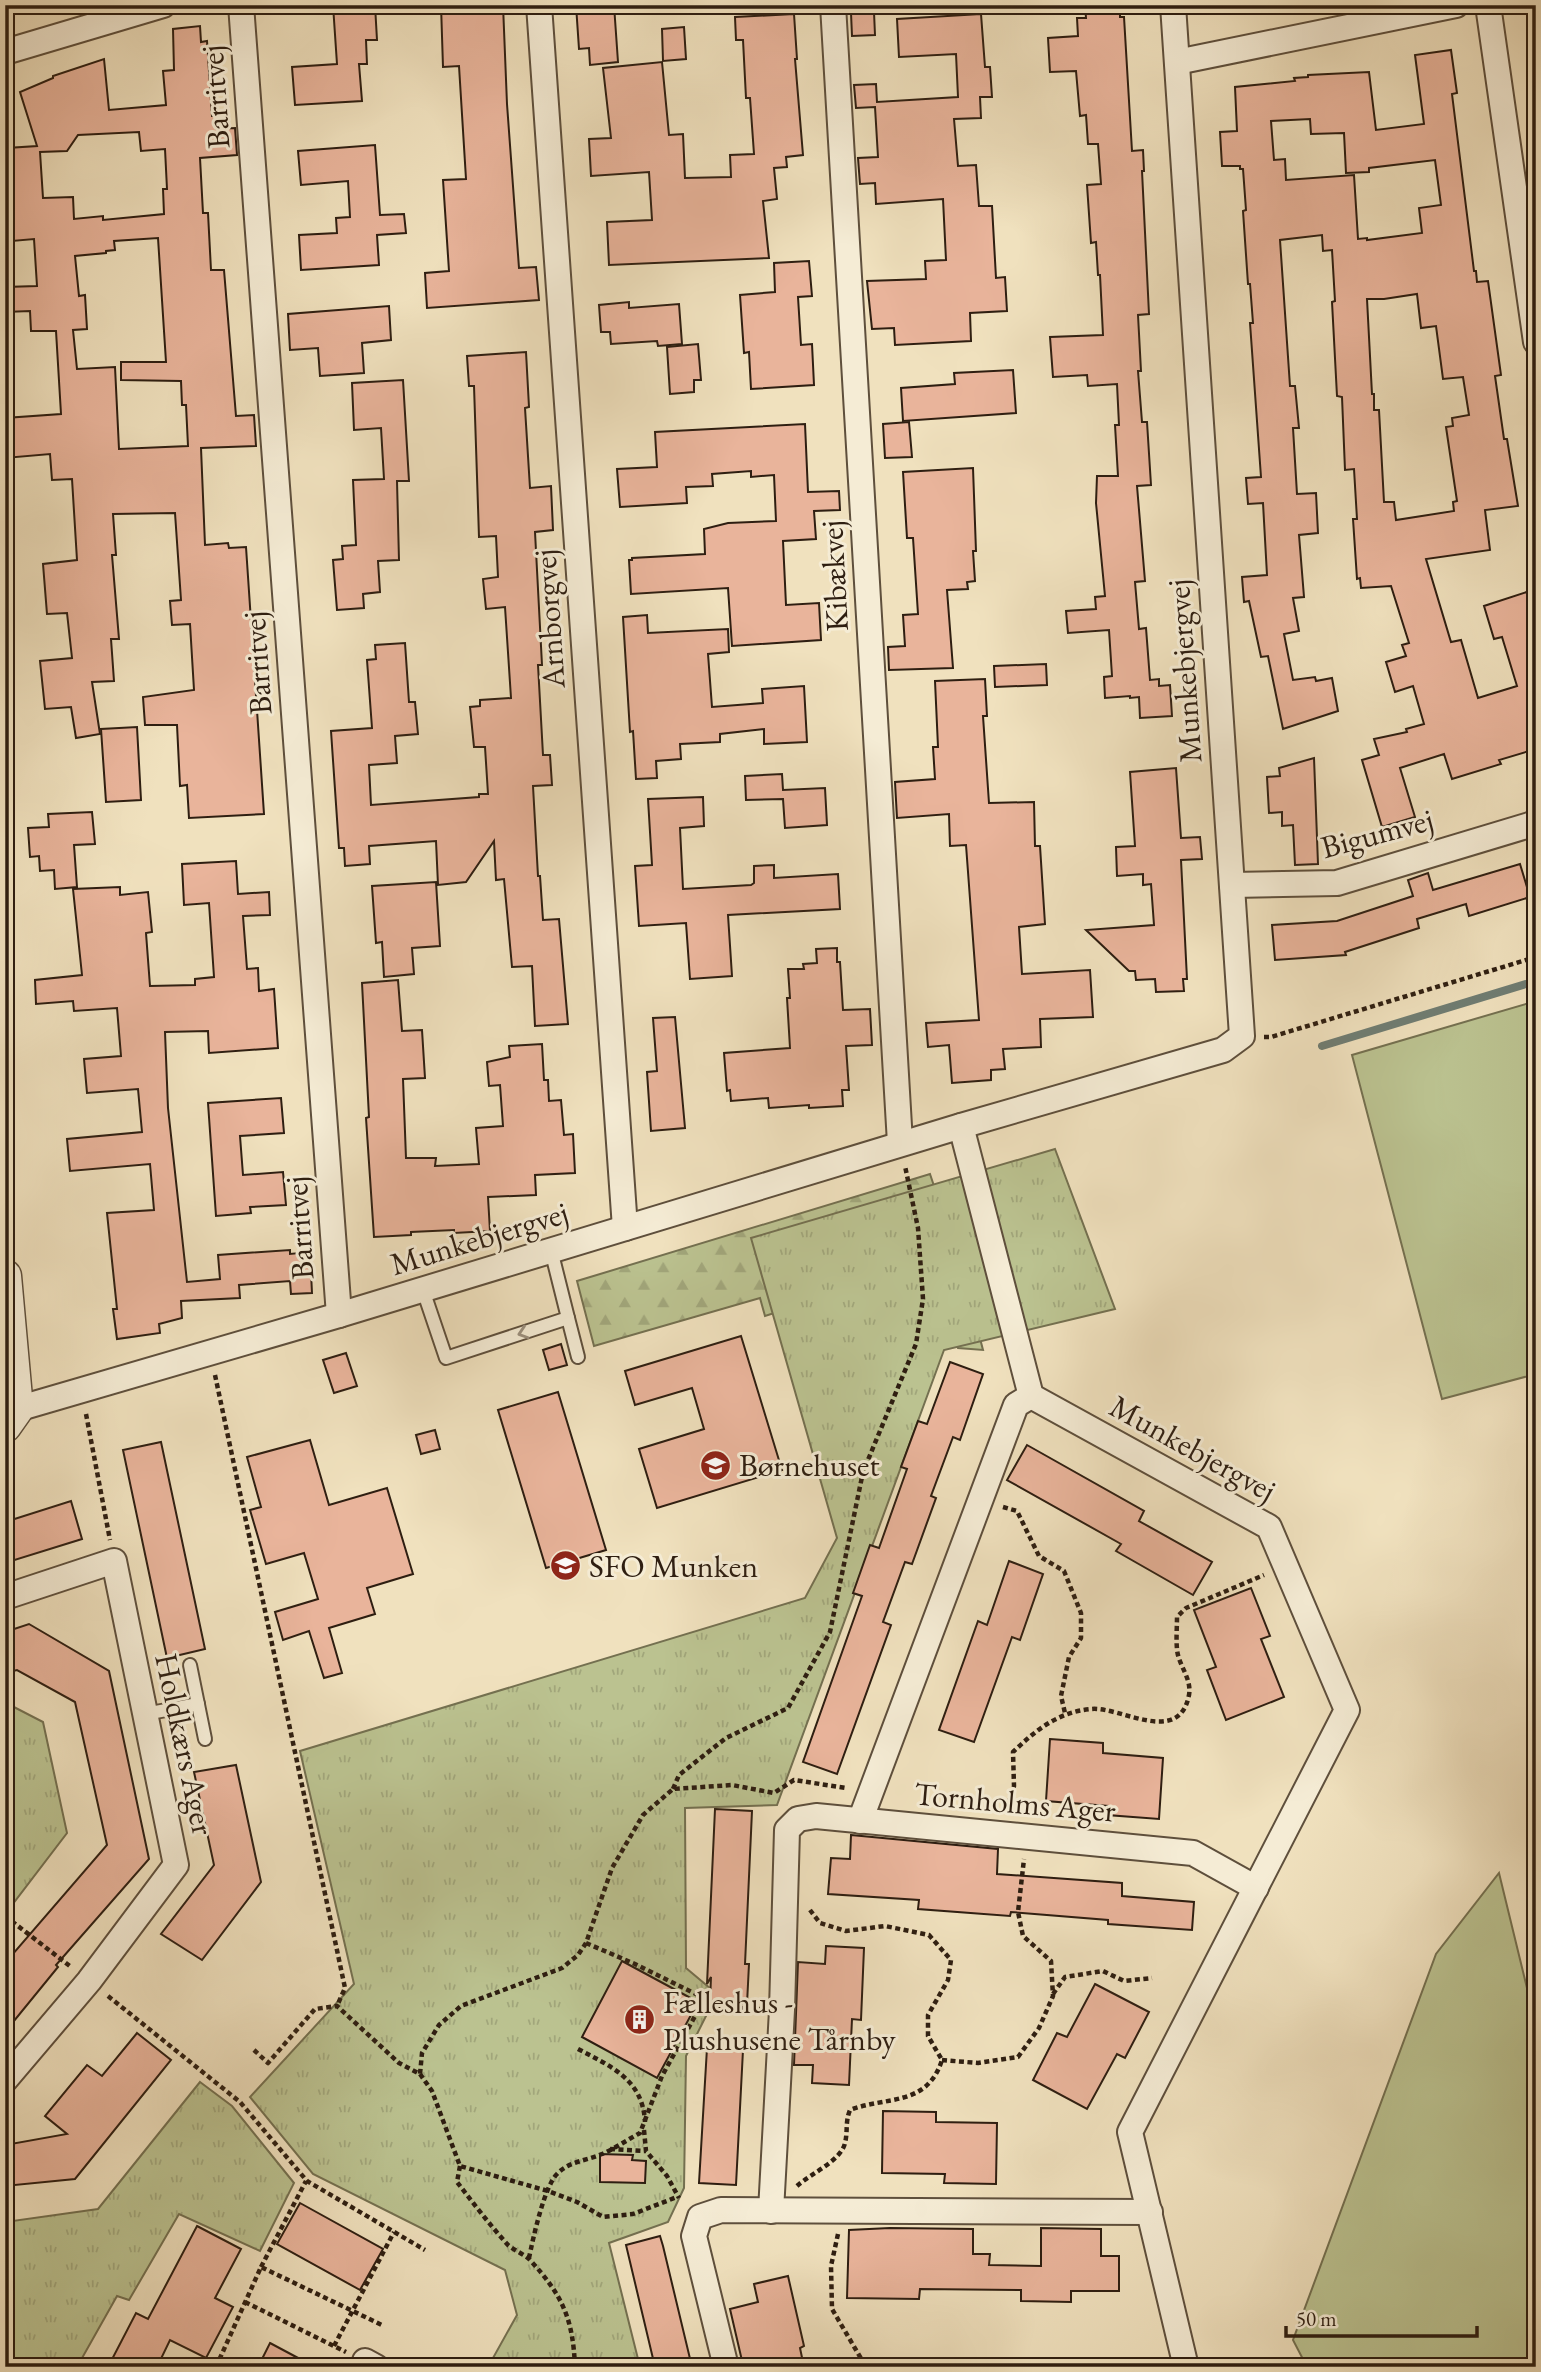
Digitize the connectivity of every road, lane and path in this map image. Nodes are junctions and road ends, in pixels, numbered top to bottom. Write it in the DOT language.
graph roads {
  1 [pos="242,5"];
  2 [pos="539,5"];
  3 [pos="833,5"];
  4 [pos="1173,5"];
  5 [pos="1456,5"];
  6 [pos="1488,5"];
  7 [pos="156,6"];
  8 [pos="5,52"];
  9 [pos="1177,62"];
  10 [pos="1532,286"];
  11 [pos="1536,342"];
  12 [pos="1536,823"];
  13 [pos="1232,885"];
  14 [pos="1536,957"];
  15 [pos="1242,1036"];
  16 [pos="961,1126"];
  17 [pos="900,1143"];
  18 [pos="625,1227"];
  19 [pos="551,1250"];
  20 [pos="5,1276"];
  21 [pos="423,1290"];
  22 [pos="339,1315"];
  23 [pos="568,1318"];
  24 [pos="211,1353"];
  25 [pos="578,1357"];
  26 [pos="82,1392"];
  27 [pos="1031,1396"];
  28 [pos="11,1418"];
  29 [pos="981,1500"];
  30 [pos="114,1561"];
  31 [pos="1285,1565"];
  32 [pos="5,1597"];
  33 [pos="190,1665"];
  34 [pos="198,1704"];
  35 [pos="1065,1713"];
  36 [pos="145,1714"];
  37 [pos="205,1739"];
  38 [pos="673,1788"];
  39 [pos="871,1791"];
  40 [pos="774,1793"];
  41 [pos="798,1819"];
  42 [pos="860,1821"];
  43 [pos="1027,1836"];
  44 [pos="1256,1888"];
  45 [pos="807,1906"];
  46 [pos="5,1916"];
  47 [pos="586,1943"];
  48 [pos="1152,1978"];
  49 [pos="89,1981"];
  50 [pos="1053,1994"];
  51 [pos="705,1998"];
  52 [pos="337,2006"];
  53 [pos="782,2010"];
  54 [pos="578,2049"];
  55 [pos="254,2050"];
  56 [pos="943,2060"];
  57 [pos="420,2074"];
  58 [pos="5,2080"];
  59 [pos="645,2124"];
  60 [pos="609,2149"];
  61 [pos="646,2151"];
  62 [pos="460,2166"];
  63 [pos="307,2181"];
  64 [pos="548,2191"];
  65 [pos="677,2197"];
  66 [pos="771,2211"];
  67 [pos="843,2211"];
  68 [pos="1150,2212"];
  69 [pos="700,2217"];
  70 [pos="394,2232"];
  71 [pos="425,2250"];
  72 [pos="528,2258"];
  73 [pos="261,2267"];
  74 [pos="245,2302"];
  75 [pos="352,2310"];
  76 [pos="384,2326"];
  77 [pos="334,2346"];
  78 [pos="370,2364"];
  79 [pos="216,2367"];
  80 [pos="575,2367"];
  81 [pos="726,2367"];
  82 [pos="866,2367"];
  83 [pos="1186,2367"];
  1 -- 22 [label="street, Barritvej"];
  2 -- 18 [label="street, Arnborgvej"];
  3 -- 17 [label="street, Kibækvej"];
  4 -- 9 [label="street, Munkebjergvej"];
  5 -- 9 [label="street"];
  6 -- 10 [label="street"];
  7 -- 8 [label="street"];
  9 -- 13 [label="street, Munkebjergvej"];
  10 -- 11 [label="street"];
  12 -- 13 [label="street, Bigumvej"];
  13 -- 15 [label="street, Munkebjergvej"];
  14 -- 15 [label="path"];
  15 -- 16 [label="street, Munkebjergvej"];
  16 -- 17 [label="street, Munkebjergvej"];
  16 -- 27 [label="street"];
  17 -- 18 [label="street, Munkebjergvej"];
  17 -- 38 [label="path"];
  18 -- 19 [label="street, Munkebjergvej"];
  19 -- 21 [label="street, Munkebjergvej"];
  19 -- 23 [label="lane"];
  20 -- 28 [label="street"];
  21 -- 22 [label="street, Munkebjergvej"];
  23 -- 21 [label="lane, one-way"];
  22 -- 24 [label="street, Munkebjergvej"];
  23 -- 25 [label="lane"];
  24 -- 26 [label="street, Munkebjergvej"];
  24 -- 52 [label="path"];
  26 -- 28 [label="street, Munkebjergvej"];
  26 -- 30 [label="path"];
  27 -- 29 [label="street"];
  27 -- 31 [label="street, Munkebjergvej"];
  29 -- 35 [label="path"];
  29 -- 39 [label="street"];
  30 -- 32 [label="street"];
  30 -- 36 [label="street, Holdkærs Ager"];
  31 -- 35 [label="path"];
  31 -- 44 [label="street, Munkebjergvej"];
  33 -- 34 [label="lane"];
  34 -- 36 [label="lane"];
  34 -- 37 [label="lane"];
  35 -- 43 [label="path"];
  36 -- 49 [label="street, Holdkærs Ager"];
  38 -- 40 [label="path"];
  38 -- 47 [label="path"];
  39 -- 40 [label="path"];
  39 -- 42 [label="street"];
  40 -- 41 [label="path"];
  41 -- 42 [label="street, Tornholms Ager"];
  41 -- 53 [label="street"];
  42 -- 43 [label="street, Tornholms Ager"];
  43 -- 44 [label="street, Tornholms Ager"];
  43 -- 50 [label="path"];
  44 -- 68 [label="street"];
  45 -- 56 [label="path"];
  46 -- 49 [label="path"];
  47 -- 51 [label="path"];
  47 -- 57 [label="path"];
  48 -- 50 [label="path"];
  49 -- 58 [label="street, Holdkærs Ager"];
  49 -- 63 [label="path"];
  50 -- 56 [label="path"];
  51 -- 53 [label="path"];
  51 -- 59 [label="path"];
  52 -- 55 [label="path"];
  52 -- 57 [label="path"];
  53 -- 66 [label="street"];
  54 -- 59 [label="path"];
  56 -- 66 [label="path"];
  57 -- 62 [label="path"];
  59 -- 60 [label="path"];
  59 -- 61 [label="path"];
  60 -- 61 [label="path"];
  60 -- 64 [label="path"];
  61 -- 65 [label="path"];
  62 -- 64 [label="path"];
  62 -- 72 [label="path"];
  63 -- 70 [label="path"];
  63 -- 73 [label="path"];
  64 -- 65 [label="path"];
  64 -- 72 [label="path"];
  65 -- 69 [label="path"];
  66 -- 67 [label="street"];
  66 -- 69 [label="street"];
  67 -- 68 [label="street"];
  67 -- 82 [label="path"];
  68 -- 83 [label="street"];
  69 -- 81 [label="street"];
  70 -- 71 [label="path"];
  70 -- 75 [label="path"];
  72 -- 80 [label="path"];
  73 -- 74 [label="path"];
  73 -- 75 [label="path"];
  74 -- 77 [label="path"];
  74 -- 79 [label="path"];
  75 -- 76 [label="path"];
  75 -- 77 [label="path"];
  77 -- 78 [label="path"];
}
